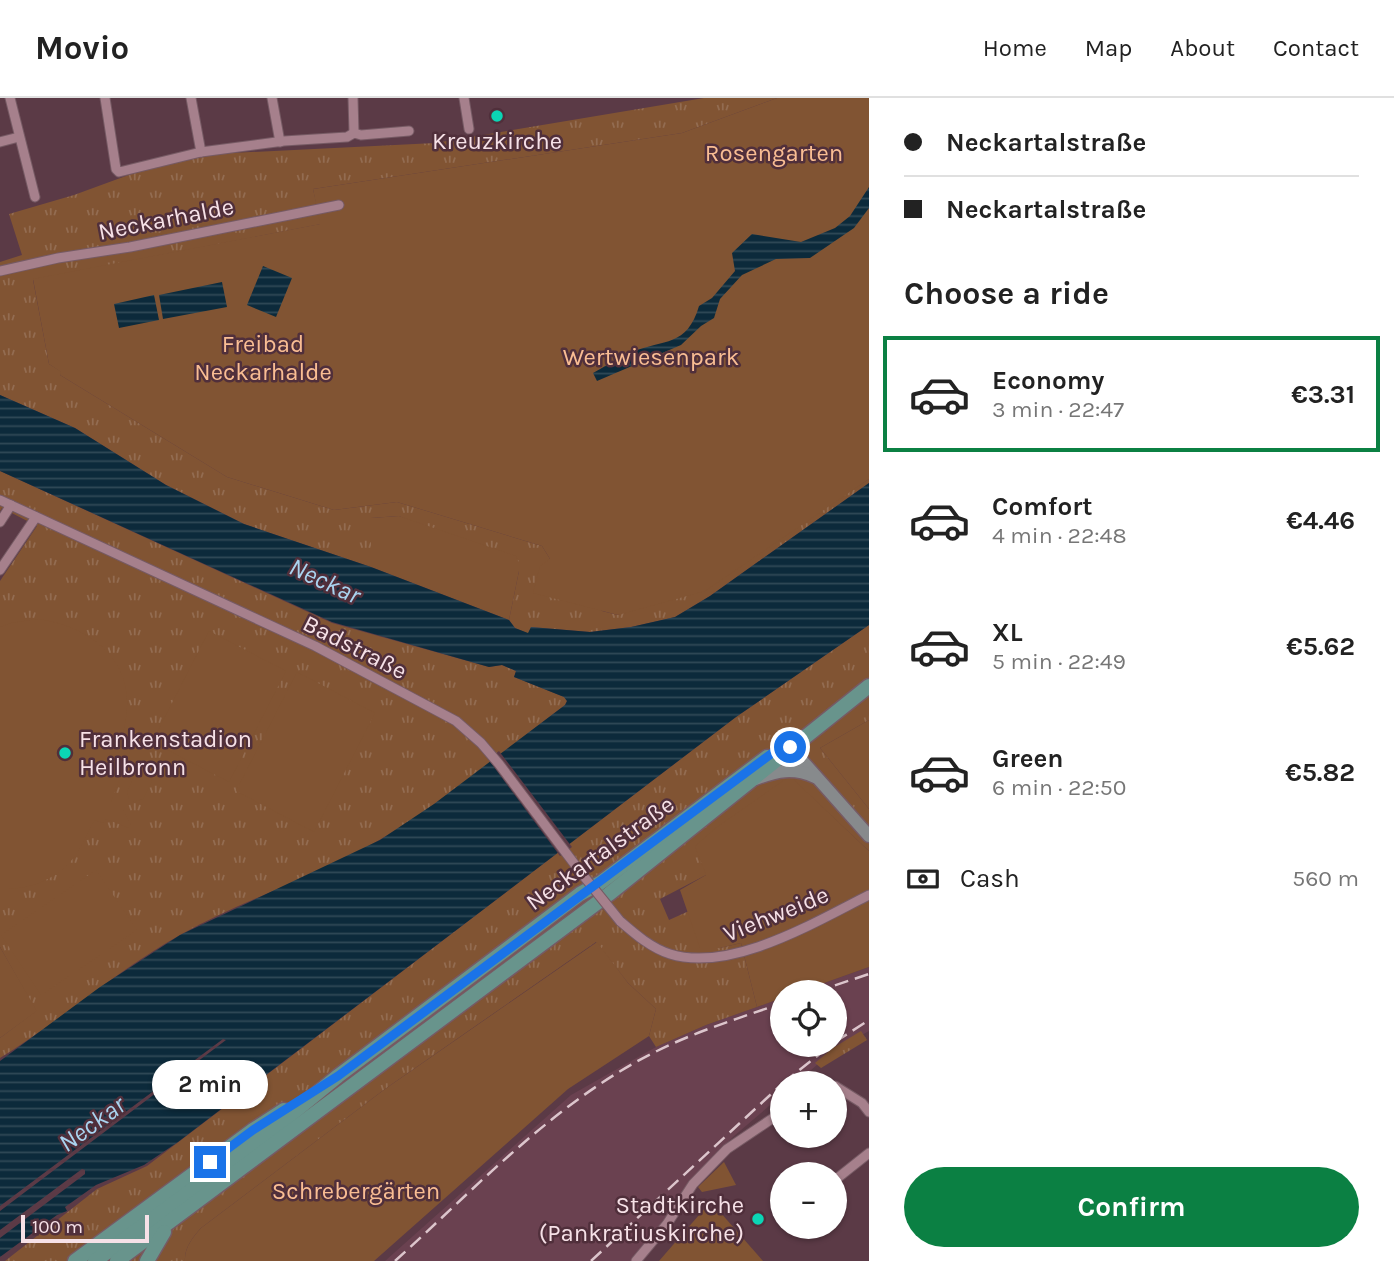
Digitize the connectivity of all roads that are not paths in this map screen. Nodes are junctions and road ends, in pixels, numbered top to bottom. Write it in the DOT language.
graph roads {
  1 [pos="10,98"];
  2 [pos="105,98"];
  3 [pos="191,98"];
  4 [pos="272,98"];
  5 [pos="352,98"];
  6 [pos="464,98"];
  7 [pos="469,129"];
  8 [pos="409,131"];
  9 [pos="354,134"];
  10 [pos="19,137"];
  11 [pos="0,142"];
  12 [pos="280,142"];
  13 [pos="201,152"];
  14 [pos="35,197"];
  15 [pos="339,205"];
  16 [pos="0,271"];
  17 [pos="0,500"];
  18 [pos="11,505"];
  19 [pos="36,517"];
  20 [pos="0,522"];
  21 [pos="0,570"];
  22 [pos="869,686"];
  23 [pos="790,747"];
  24 [pos="818,779"];
  25 [pos="752,781"];
  26 [pos="869,836"];
  27 [pos="869,895"];
  28 [pos="620,921"];
  29 [pos="338,1076"];
  30 [pos="847,1092"];
  31 [pos="865,1100"];
  32 [pos="869,1112"];
  33 [pos="770,1120"];
  34 [pos="869,1153"];
  35 [pos="847,1170"];
  36 [pos="184,1213"];
  37 [pos="75,1261"];
  38 [pos="95,1261"];
  39 [pos="117,1261"];
  40 [pos="147,1261"];
  41 [pos="636,1261"];
  1 -- 10 [label="street"];
  2 -- 13 [label="street"];
  3 -- 13 [label="street"];
  4 -- 12 [label="street"];
  5 -- 9 [label="street"];
  6 -- 7 [label="street"];
  8 -- 9 [label="street"];
  9 -- 12 [label="street"];
  10 -- 11 [label="street"];
  10 -- 14 [label="street"];
  12 -- 13 [label="street"];
  15 -- 16 [label="street, Neckarhalde"];
  17 -- 18 [label="street, Badstraße"];
  18 -- 19 [label="street, Badstraße"];
  18 -- 20 [label="street"];
  19 -- 21 [label="street"];
  19 -- 28 [label="street, Badstraße, bridge"];
  22 -- 23 [label="main road, Neckartalstraße"];
  23 -- 24 [label="street"];
  23 -- 25 [label="main road, Neckartalstraße"];
  23 -- 29 [label="main road, Neckartalstraße"];
  24 -- 25 [label="street"];
  24 -- 26 [label="street"];
  25 -- 36 [label="main road, Neckartalstraße"];
  27 -- 28 [label="street, Viehweide"];
  29 -- 37 [label="main road, Neckartalstraße"];
  29 -- 38 [label="main road, Neckartalstraße"];
  30 -- 31 [label="street"];
  31 -- 32 [label="street"];
  33 -- 41 [label="street"];
  34 -- 35 [label="street"];
  36 -- 39 [label="main road, Neckartalstraße"];
  36 -- 40 [label="main road"];
}
